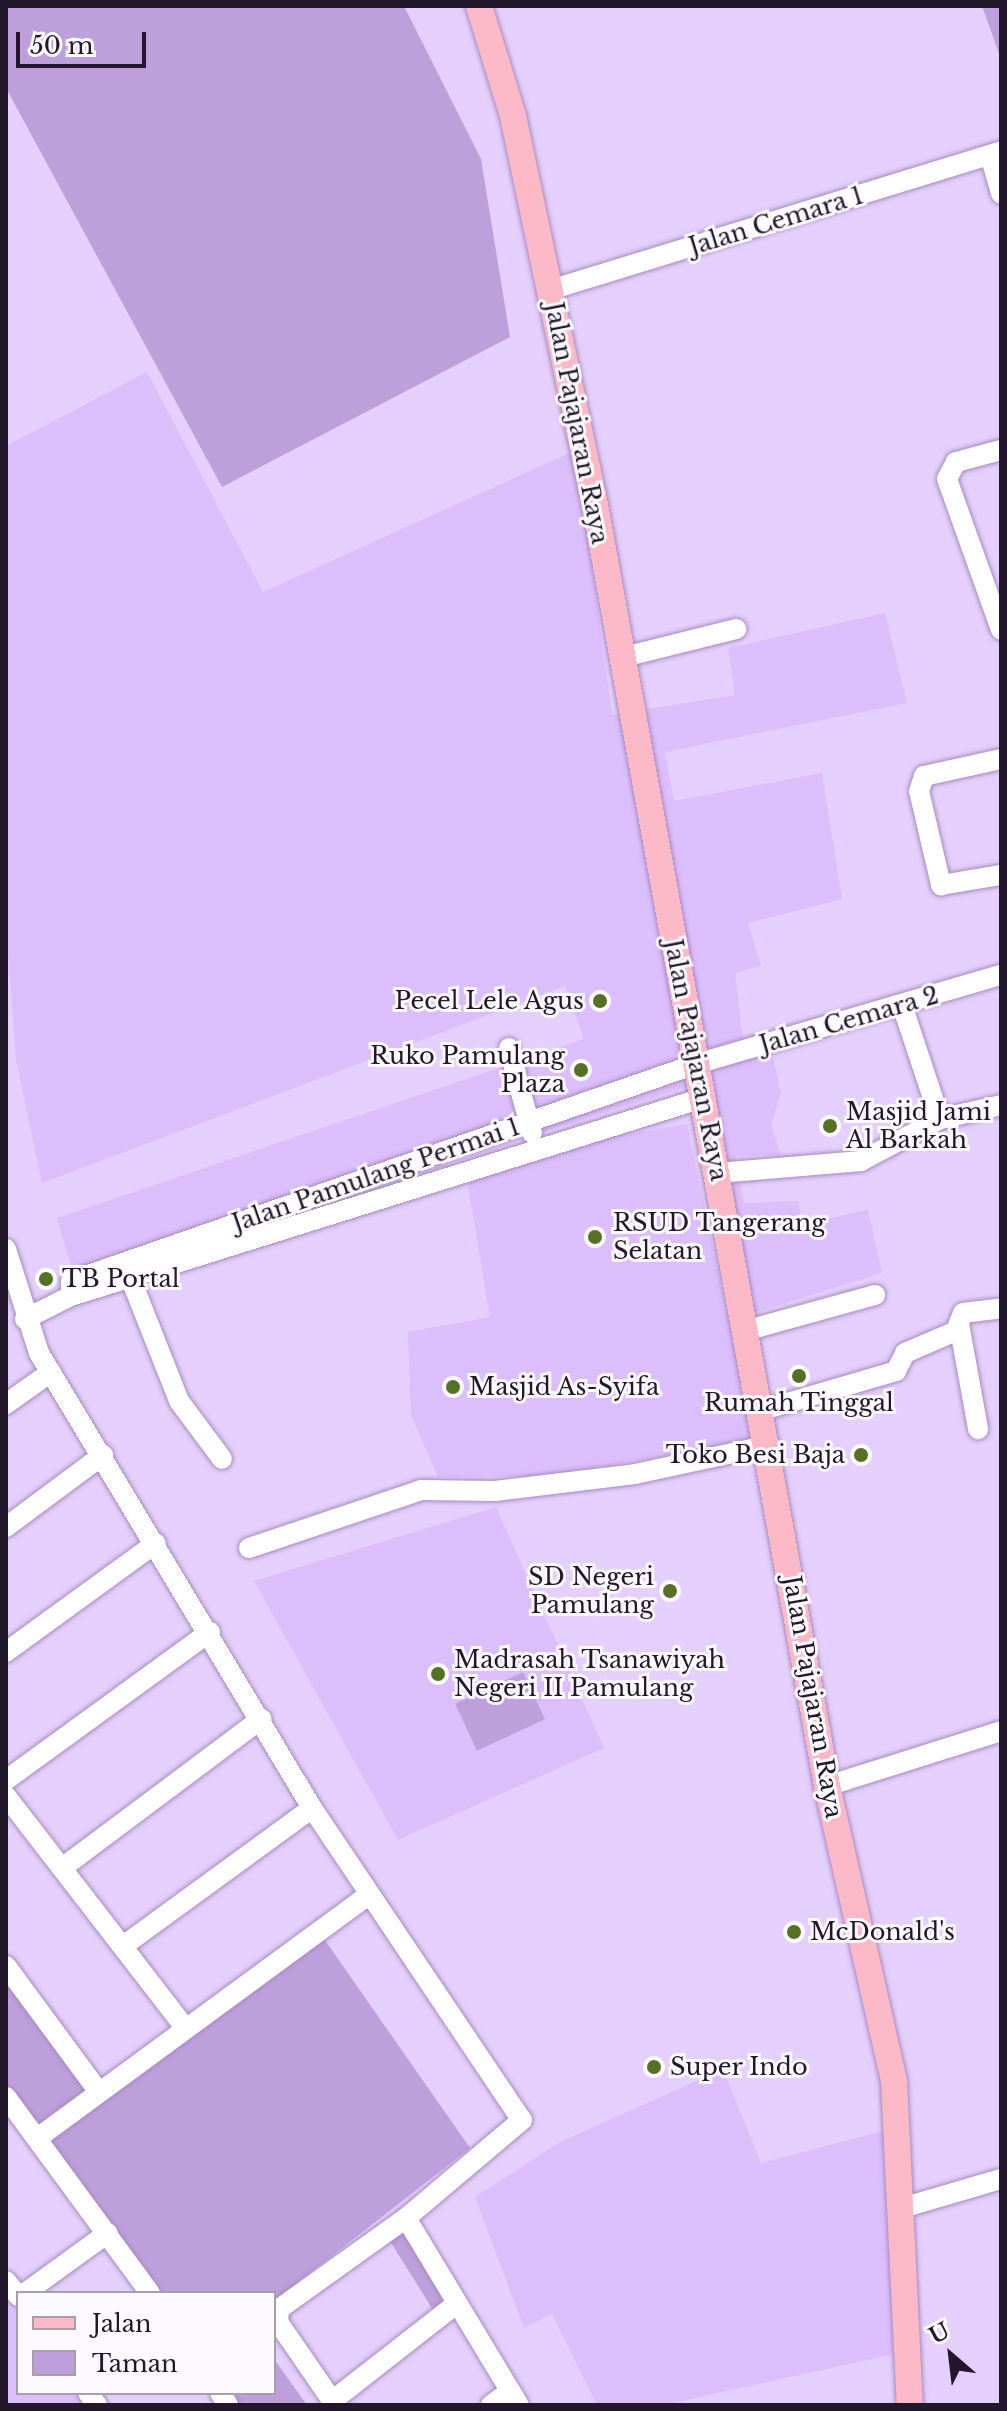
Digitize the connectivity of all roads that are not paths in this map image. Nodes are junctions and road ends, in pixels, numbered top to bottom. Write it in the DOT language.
graph roads {
  1 [pos="479,6"];
  2 [pos="995,153"];
  3 [pos="1001,193"];
  4 [pos="550,290"];
  5 [pos="1001,450"];
  6 [pos="736,629"];
  7 [pos="1001,630"];
  8 [pos="620,658"];
  9 [pos="1001,759"];
  10 [pos="1001,875"];
  11 [pos="1001,975"];
  12 [pos="902,1005"];
  13 [pos="509,1048"];
  14 [pos="696,1064"];
  15 [pos="703,1098"];
  16 [pos="1001,1105"];
  17 [pos="940,1119"];
  18 [pos="529,1122"];
  19 [pos="538,1148"];
  20 [pos="718,1173"];
  21 [pos="346,1197"];
  22 [pos="270,1222"];
  23 [pos="6,1249"];
  24 [pos="130,1277"];
  25 [pos="11,1279"];
  26 [pos="875,1295"];
  27 [pos="71,1296"];
  28 [pos="1001,1308"];
  29 [pos="25,1319"];
  30 [pos="959,1324"];
  31 [pos="748,1330"];
  32 [pos="51,1372"];
  33 [pos="6,1404"];
  34 [pos="763,1410"];
  35 [pos="978,1429"];
  36 [pos="770,1445"];
  37 [pos="103,1455"];
  38 [pos="222,1459"];
  39 [pos="6,1527"];
  40 [pos="156,1543"];
  41 [pos="249,1548"];
  42 [pos="210,1632"];
  43 [pos="6,1652"];
  44 [pos="261,1719"];
  45 [pos="1001,1731"];
  46 [pos="6,1780"];
  47 [pos="827,1786"];
  48 [pos="6,1796"];
  49 [pos="312,1808"];
  50 [pos="62,1868"];
  51 [pos="369,1895"];
  52 [pos="123,1946"];
  53 [pos="6,1966"];
  54 [pos="186,2029"];
  55 [pos="99,2092"];
  56 [pos="6,2097"];
  57 [pos="39,2137"];
  58 [pos="1001,2179"];
  59 [pos="905,2207"];
  60 [pos="406,2218"];
  61 [pos="108,2233"];
  62 [pos="28,2291"];
  63 [pos="149,2291"];
  64 [pos="456,2304"];
  65 [pos="514,2398"];
  66 [pos="333,2403"];
  67 [pos="491,2405"];
  68 [pos="910,2405"];
  1 -- 4 [label="main road, Jalan Pajajaran Raya"];
  2 -- 3 [label="street"];
  2 -- 4 [label="street, Jalan Cemara 1"];
  4 -- 8 [label="main road, Jalan Pajajaran Raya"];
  5 -- 7 [label="street"];
  6 -- 8 [label="street"];
  8 -- 14 [label="main road, Jalan Pajajaran Raya"];
  9 -- 10 [label="street"];
  11 -- 12 [label="street, Jalan Cemara 2"];
  12 -- 14 [label="street, Jalan Cemara 2"];
  12 -- 17 [label="street"];
  13 -- 18 [label="street"];
  14 -- 15 [label="main road, Jalan Pajajaran Raya"];
  14 -- 18 [label="street, Jalan Pamulang Permai 1"];
  15 -- 19 [label="street"];
  15 -- 20 [label="main road, Jalan Pajajaran Raya"];
  16 -- 17 [label="street"];
  17 -- 20 [label="street"];
  18 -- 19 [label="street"];
  18 -- 21 [label="street, Jalan Pamulang Permai 1"];
  19 -- 21 [label="street"];
  20 -- 31 [label="main road, Jalan Pajajaran Raya"];
  21 -- 22 [label="street"];
  22 -- 24 [label="street"];
  22 -- 27 [label="street, Jalan Pamulang Permai 1"];
  23 -- 25 [label="street"];
  24 -- 27 [label="street"];
  24 -- 38 [label="street"];
  25 -- 29 [label="street"];
  26 -- 31 [label="street"];
  27 -- 29 [label="street"];
  28 -- 30 [label="street"];
  29 -- 32 [label="street"];
  30 -- 34 [label="street"];
  30 -- 35 [label="street"];
  31 -- 34 [label="main road, Jalan Pajajaran Raya"];
  32 -- 33 [label="street"];
  32 -- 37 [label="street"];
  34 -- 36 [label="main road, Jalan Pajajaran Raya"];
  36 -- 41 [label="street"];
  36 -- 47 [label="main road, Jalan Pajajaran Raya"];
  37 -- 39 [label="street"];
  37 -- 40 [label="street"];
  40 -- 42 [label="street"];
  40 -- 43 [label="street"];
  42 -- 44 [label="street"];
  42 -- 46 [label="street"];
  44 -- 49 [label="street"];
  44 -- 50 [label="street"];
  45 -- 47 [label="street"];
  47 -- 59 [label="main road, Jalan Pajajaran Raya"];
  48 -- 50 [label="street"];
  49 -- 51 [label="street"];
  49 -- 52 [label="street"];
  50 -- 52 [label="street"];
  51 -- 54 [label="street"];
  51 -- 60 [label="street"];
  52 -- 54 [label="street"];
  53 -- 55 [label="street"];
  54 -- 55 [label="street"];
  55 -- 57 [label="street"];
  56 -- 57 [label="street"];
  57 -- 61 [label="street"];
  58 -- 59 [label="street"];
  59 -- 68 [label="main road, Jalan Pajajaran Raya"];
  60 -- 64 [label="street"];
  60 -- 66 [label="street"];
  61 -- 62 [label="street"];
  61 -- 63 [label="street"];
  64 -- 65 [label="street"];
  64 -- 66 [label="street"];
  65 -- 67 [label="street"];
}
